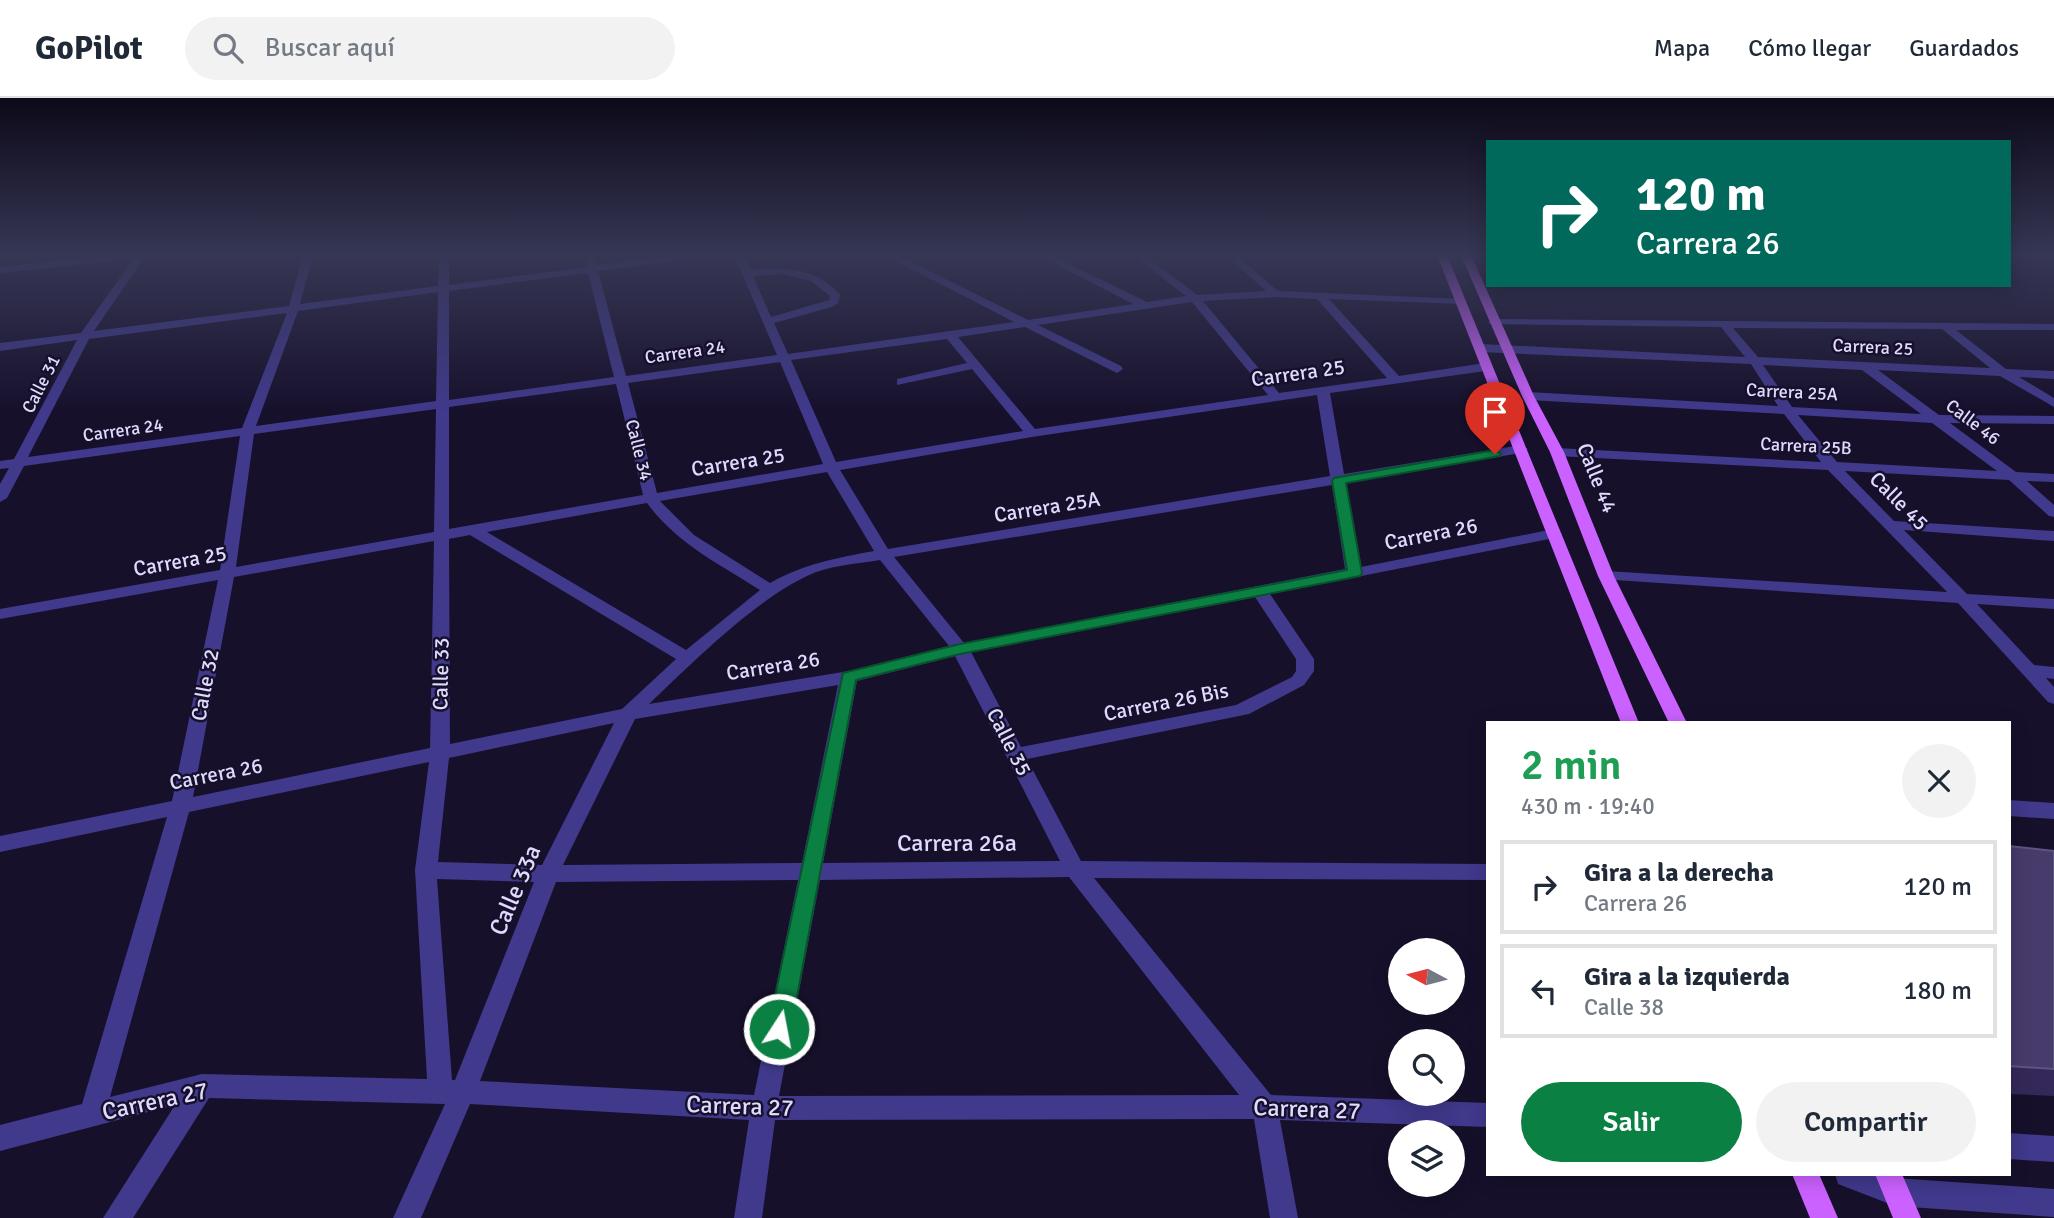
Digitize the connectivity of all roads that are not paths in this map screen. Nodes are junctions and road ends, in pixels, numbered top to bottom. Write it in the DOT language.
graph roads {
  1 [pos="105,307"];
  2 [pos="292,307"];
  3 [pos="294,307"];
  4 [pos="444,307"];
  5 [pos="603,307"];
  6 [pos="762,307"];
  7 [pos="820,307"];
  8 [pos="992,307"];
  9 [pos="1137,307"];
  10 [pos="1203,307"];
  11 [pos="1330,307"];
  12 [pos="1463,307"];
  13 [pos="1488,307"];
  14 [pos="768,321"];
  15 [pos="1494,321"];
  16 [pos="1025,324"];
  17 [pos="1725,325"];
  18 [pos="1946,327"];
  19 [pos="2054,327"];
  20 [pos="950,335"];
  21 [pos="85,336"];
  22 [pos="0,347"];
  23 [pos="1481,348"];
  24 [pos="1510,349"];
  25 [pos="783,356"];
  26 [pos="1754,360"];
  27 [pos="975,365"];
  28 [pos="1485,366"];
  29 [pos="1865,366"];
  30 [pos="1117,369"];
  31 [pos="2003,373"];
  32 [pos="2054,375"];
  33 [pos="621,378"];
  34 [pos="1396,380"];
  35 [pos="901,382"];
  36 [pos="1323,391"];
  37 [pos="1528,396"];
  38 [pos="1276,397"];
  39 [pos="445,403"];
  40 [pos="2054,403"];
  41 [pos="1788,411"];
  42 [pos="1938,419"];
  43 [pos="2054,421"];
  44 [pos="248,430"];
  45 [pos="1032,433"];
  46 [pos="1521,449"];
  47 [pos="1557,452"];
  48 [pos="20,462"];
  49 [pos="0,465"];
  50 [pos="1833,467"];
  51 [pos="832,468"];
  52 [pos="2014,477"];
  53 [pos="2054,478"];
  54 [pos="1339,481"];
  55 [pos="0,498"];
  56 [pos="650,498"];
  57 [pos="2054,513"];
  58 [pos="1892,525"];
  59 [pos="474,530"];
  60 [pos="1554,534"];
  61 [pos="442,536"];
  62 [pos="2054,536"];
  63 [pos="884,555"];
  64 [pos="1354,573"];
  65 [pos="227,574"];
  66 [pos="1606,576"];
  67 [pos="770,590"];
  68 [pos="1259,592"];
  69 [pos="1963,599"];
  70 [pos="2054,604"];
  71 [pos="0,614"];
  72 [pos="960,649"];
  73 [pos="687,658"];
  74 [pos="2032,671"];
  75 [pos="2054,673"];
  76 [pos="849,677"];
  77 [pos="2054,698"];
  78 [pos="628,714"];
  79 [pos="1629,721"];
  80 [pos="1677,721"];
  81 [pos="440,752"];
  82 [pos="1015,755"];
  83 [pos="181,804"];
  84 [pos="2011,808"];
  85 [pos="2054,811"];
  86 [pos="0,844"];
  87 [pos="1075,869"];
  88 [pos="426,870"];
  89 [pos="811,870"];
  90 [pos="1486,872"];
  91 [pos="548,874"];
  92 [pos="202,1086"];
  93 [pos="451,1092"];
  94 [pos="1265,1107"];
  95 [pos="764,1108"];
  96 [pos="92,1115"];
  97 [pos="1486,1115"];
  98 [pos="0,1138"];
  99 [pos="2011,1146"];
  100 [pos="2054,1149"];
  101 [pos="1806,1176"];
  102 [pos="1858,1176"];
  103 [pos="1891,1183"];
  104 [pos="2054,1203"];
  105 [pos="117,1218"];
  106 [pos="407,1218"];
  107 [pos="748,1218"];
  108 [pos="1284,1218"];
  109 [pos="1824,1218"];
  110 [pos="1907,1218"];
  1 -- 21 [label="street, Calle 31"];
  2 -- 21 [label="street"];
  3 -- 44 [label="street, Calle 32"];
  4 -- 39 [label="street, Calle 33"];
  5 -- 33 [label="street, Calle 34"];
  6 -- 14 [label="street, Calle 35"];
  7 -- 14 [label="street"];
  8 -- 16 [label="street"];
  9 -- 16 [label="street, Carrera 24"];
  10 -- 38 [label="street"];
  11 -- 34 [label="street"];
  12 -- 23 [label="main road"];
  13 -- 15 [label="main road, Calle 44"];
  14 -- 25 [label="street, Calle 35"];
  15 -- 17 [label="street"];
  15 -- 24 [label="main road, Calle 44"];
  16 -- 20 [label="street, Carrera 24"];
  16 -- 30 [label="street"];
  17 -- 18 [label="street"];
  17 -- 26 [label="street, Calle 45"];
  18 -- 19 [label="street"];
  18 -- 31 [label="street"];
  20 -- 25 [label="street, Carrera 24"];
  20 -- 27 [label="street"];
  21 -- 22 [label="street"];
  21 -- 48 [label="street, Calle 31"];
  23 -- 24 [label="street, Carrera 25"];
  23 -- 28 [label="main road"];
  24 -- 26 [label="street, Carrera 25"];
  24 -- 37 [label="main road, Calle 44"];
  25 -- 33 [label="street, Carrera 24"];
  25 -- 51 [label="street, Calle 35"];
  26 -- 29 [label="street, Carrera 25"];
  26 -- 41 [label="street, Calle 45"];
  27 -- 35 [label="street"];
  27 -- 45 [label="street"];
  28 -- 34 [label="street, Carrera 25"];
  28 -- 46 [label="main road"];
  29 -- 31 [label="street, Carrera 25"];
  29 -- 42 [label="street, Calle 46"];
  31 -- 32 [label="street, Carrera 25"];
  31 -- 40 [label="street"];
  33 -- 39 [label="street, Carrera 24"];
  33 -- 56 [label="street, Calle 34"];
  34 -- 36 [label="street, Carrera 25"];
  36 -- 38 [label="street, Carrera 25"];
  36 -- 54 [label="street"];
  37 -- 41 [label="street, Carrera 25A"];
  37 -- 47 [label="main road, Calle 44"];
  38 -- 45 [label="street, Carrera 25"];
  39 -- 44 [label="street, Carrera 24"];
  39 -- 61 [label="street, Calle 33"];
  41 -- 42 [label="street, Carrera 25A"];
  41 -- 50 [label="street, Calle 45"];
  42 -- 43 [label="street, Carrera 25A"];
  42 -- 52 [label="street, Calle 46"];
  44 -- 48 [label="street, Carrera 24"];
  44 -- 65 [label="street, Calle 32"];
  45 -- 51 [label="street, Carrera 25"];
  46 -- 54 [label="street, Carrera 25A"];
  46 -- 60 [label="main road"];
  47 -- 50 [label="street, Carrera 25B"];
  47 -- 66 [label="main road, Calle 44"];
  48 -- 49 [label="street, Carrera 24"];
  48 -- 55 [label="street, Calle 31"];
  50 -- 52 [label="street, Carrera 25B"];
  50 -- 58 [label="street, Calle 45"];
  51 -- 56 [label="street, Carrera 25"];
  51 -- 63 [label="street, Calle 35"];
  52 -- 53 [label="street, Carrera 25B"];
  52 -- 57 [label="street, Calle 46"];
  54 -- 63 [label="street, Carrera 25A"];
  54 -- 64 [label="street"];
  56 -- 59 [label="street, Carrera 25"];
  56 -- 67 [label="street, Calle 34"];
  58 -- 62 [label="street"];
  58 -- 69 [label="street, Calle 45"];
  59 -- 61 [label="street, Carrera 25"];
  59 -- 73 [label="street"];
  60 -- 64 [label="street, Carrera 26"];
  60 -- 79 [label="main road"];
  61 -- 65 [label="street, Carrera 25"];
  61 -- 81 [label="street, Calle 33"];
  63 -- 67 [label="street, Carrera 25A"];
  63 -- 72 [label="street, Calle 35"];
  64 -- 68 [label="street, Carrera 26"];
  65 -- 71 [label="street, Carrera 25"];
  65 -- 83 [label="street, Calle 32"];
  66 -- 69 [label="street"];
  66 -- 80 [label="main road, Calle 44"];
  67 -- 73 [label="street, Carrera 25A"];
  68 -- 72 [label="street, Carrera 26"];
  68 -- 82 [label="street, Carrera 26 Bis"];
  69 -- 70 [label="street"];
  69 -- 74 [label="street, Calle 45"];
  72 -- 76 [label="street, Carrera 26"];
  72 -- 82 [label="street, Calle 35"];
  73 -- 78 [label="street, Carrera 25A"];
  74 -- 75 [label="street"];
  74 -- 77 [label="street, Calle 45"];
  76 -- 78 [label="street, Carrera 26"];
  76 -- 89 [label="street"];
  78 -- 81 [label="street, Carrera 26"];
  78 -- 91 [label="street, Calle 33a"];
  81 -- 83 [label="street, Carrera 26"];
  81 -- 88 [label="street, Calle 33"];
  82 -- 87 [label="street, Calle 35"];
  83 -- 86 [label="street, Carrera 26"];
  83 -- 96 [label="street, Calle 32"];
  84 -- 85 [label="street"];
  87 -- 89 [label="street, Carrera 26a"];
  87 -- 90 [label="street, Carrera 26a"];
  87 -- 94 [label="street, Calle 35"];
  88 -- 91 [label="street, Carrera 26a"];
  88 -- 93 [label="street, Calle 33"];
  89 -- 91 [label="street, Carrera 26a"];
  89 -- 95 [label="street"];
  91 -- 93 [label="street, Calle 33a"];
  92 -- 93 [label="street, Carrera 27"];
  92 -- 96 [label="street, Carrera 27"];
  92 -- 105 [label="street"];
  93 -- 95 [label="street, Carrera 27"];
  93 -- 106 [label="street, Calle 33"];
  94 -- 95 [label="street, Carrera 27"];
  94 -- 97 [label="street, Carrera 27"];
  94 -- 108 [label="street, Calle 35"];
  95 -- 107 [label="street"];
  96 -- 98 [label="street, Carrera 27"];
  99 -- 100 [label="street"];
  101 -- 109 [label="main road"];
  102 -- 103 [label="street"];
  103 -- 104 [label="street"];
  103 -- 110 [label="main road"];
}
